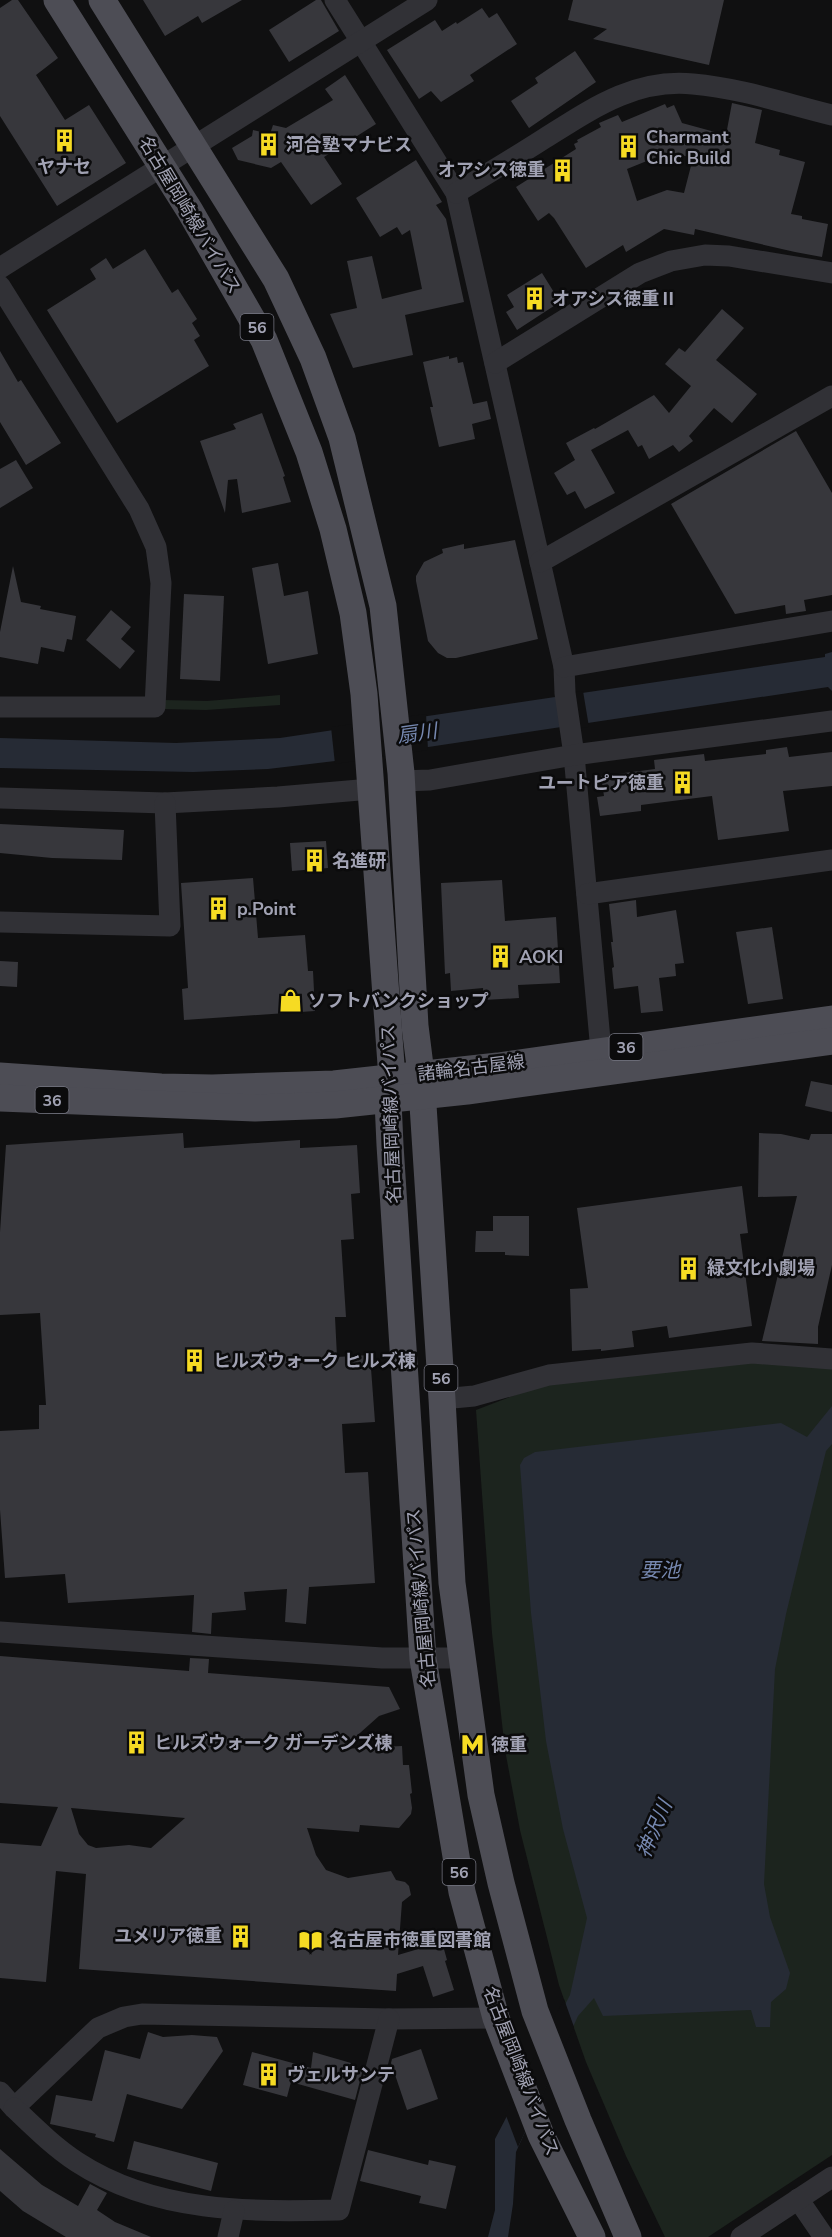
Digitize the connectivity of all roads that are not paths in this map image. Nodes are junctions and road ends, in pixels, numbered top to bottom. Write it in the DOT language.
graph roads {
  1 [pos="57,0"];
  2 [pos="102,0"];
  3 [pos="335,0"];
  4 [pos="427,0"];
  5 [pos="362,42"];
  6 [pos="832,115"];
  7 [pos="195,147"];
  8 [pos="163,167"];
  9 [pos="456,193"];
  10 [pos="0,268"];
  11 [pos="832,273"];
  12 [pos="0,286"];
  13 [pos="495,363"];
  14 [pos="832,396"];
  15 [pos="540,562"];
  16 [pos="832,621"];
  17 [pos="564,667"];
  18 [pos="0,707"];
  19 [pos="832,721"];
  20 [pos="574,755"];
  21 [pos="401,777"];
  22 [pos="371,784"];
  23 [pos="0,798"];
  24 [pos="165,803"];
  25 [pos="832,860"];
  26 [pos="587,894"];
  27 [pos="0,922"];
  28 [pos="832,1019"];
  29 [pos="832,1041"];
  30 [pos="601,1051"];
  31 [pos="0,1076"];
  32 [pos="421,1085"];
  33 [pos="390,1089"];
  34 [pos="0,1098"];
  35 [pos="832,1359"];
  36 [pos="442,1399"];
  37 [pos="0,1632"];
  38 [pos="461,1658"];
  39 [pos="423,1659"];
  40 [pos="496,2018"];
  41 [pos="389,2019"];
  42 [pos="0,2092"];
  43 [pos="14,2109"];
  44 [pos="832,2177"];
  45 [pos="798,2199"];
  46 [pos="234,2211"];
  47 [pos="228,2237"];
  48 [pos="592,2237"];
  49 [pos="628,2237"];
  50 [pos="741,2237"];
  51 [pos="824,2237"];
  1 -- 8 [label="main road, 名古屋岡崎線バイパス / 56"];
  2 -- 7 [label="main road, 名古屋岡崎線バイパス / 56"];
  3 -- 5 [label="street"];
  4 -- 5 [label="street"];
  5 -- 7 [label="street"];
  5 -- 9 [label="street"];
  6 -- 9 [label="street"];
  7 -- 8 [label="street"];
  7 -- 21 [label="main road, 名古屋岡崎線バイパス / 56"];
  8 -- 10 [label="street"];
  8 -- 22 [label="main road, 名古屋岡崎線バイパス / 56"];
  9 -- 13 [label="street"];
  11 -- 13 [label="street"];
  12 -- 18 [label="street"];
  13 -- 15 [label="street"];
  14 -- 15 [label="street"];
  15 -- 17 [label="street"];
  16 -- 17 [label="street"];
  17 -- 20 [label="street"];
  19 -- 20 [label="street"];
  20 -- 21 [label="street"];
  20 -- 26 [label="street"];
  21 -- 32 [label="main road, 名古屋岡崎線バイパス / 56"];
  22 -- 24 [label="street"];
  22 -- 33 [label="main road, 名古屋岡崎線バイパス / 56"];
  23 -- 24 [label="street"];
  24 -- 27 [label="street"];
  25 -- 26 [label="street"];
  26 -- 30 [label="street"];
  28 -- 30 [label="main road, 諸輪名古屋線 / 36"];
  29 -- 32 [label="main road, 諸輪名古屋線 / 36"];
  30 -- 32 [label="main road, 諸輪名古屋線 / 36"];
  31 -- 33 [label="main road, 諸輪名古屋線 / 36"];
  32 -- 33 [label="main road, 諸輪名古屋線 / 36"];
  32 -- 36 [label="main road, 名古屋岡崎線バイパス / 56"];
  33 -- 34 [label="main road, 諸輪名古屋線 / 36"];
  33 -- 39 [label="main road, 名古屋岡崎線バイパス / 56"];
  35 -- 36 [label="street"];
  36 -- 38 [label="main road, 名古屋岡崎線バイパス / 56"];
  37 -- 39 [label="street"];
  38 -- 39 [label="street"];
  38 -- 49 [label="main road, 名古屋岡崎線バイパス / 56"];
  39 -- 40 [label="main road, 名古屋岡崎線バイパス / 56"];
  40 -- 41 [label="street"];
  40 -- 48 [label="main road, 名古屋岡崎線バイパス / 56"];
  41 -- 43 [label="street"];
  41 -- 46 [label="street"];
  42 -- 43 [label="street"];
  43 -- 46 [label="street"];
  44 -- 45 [label="street"];
  45 -- 50 [label="street"];
  45 -- 51 [label="street"];
  46 -- 47 [label="street"];
}
